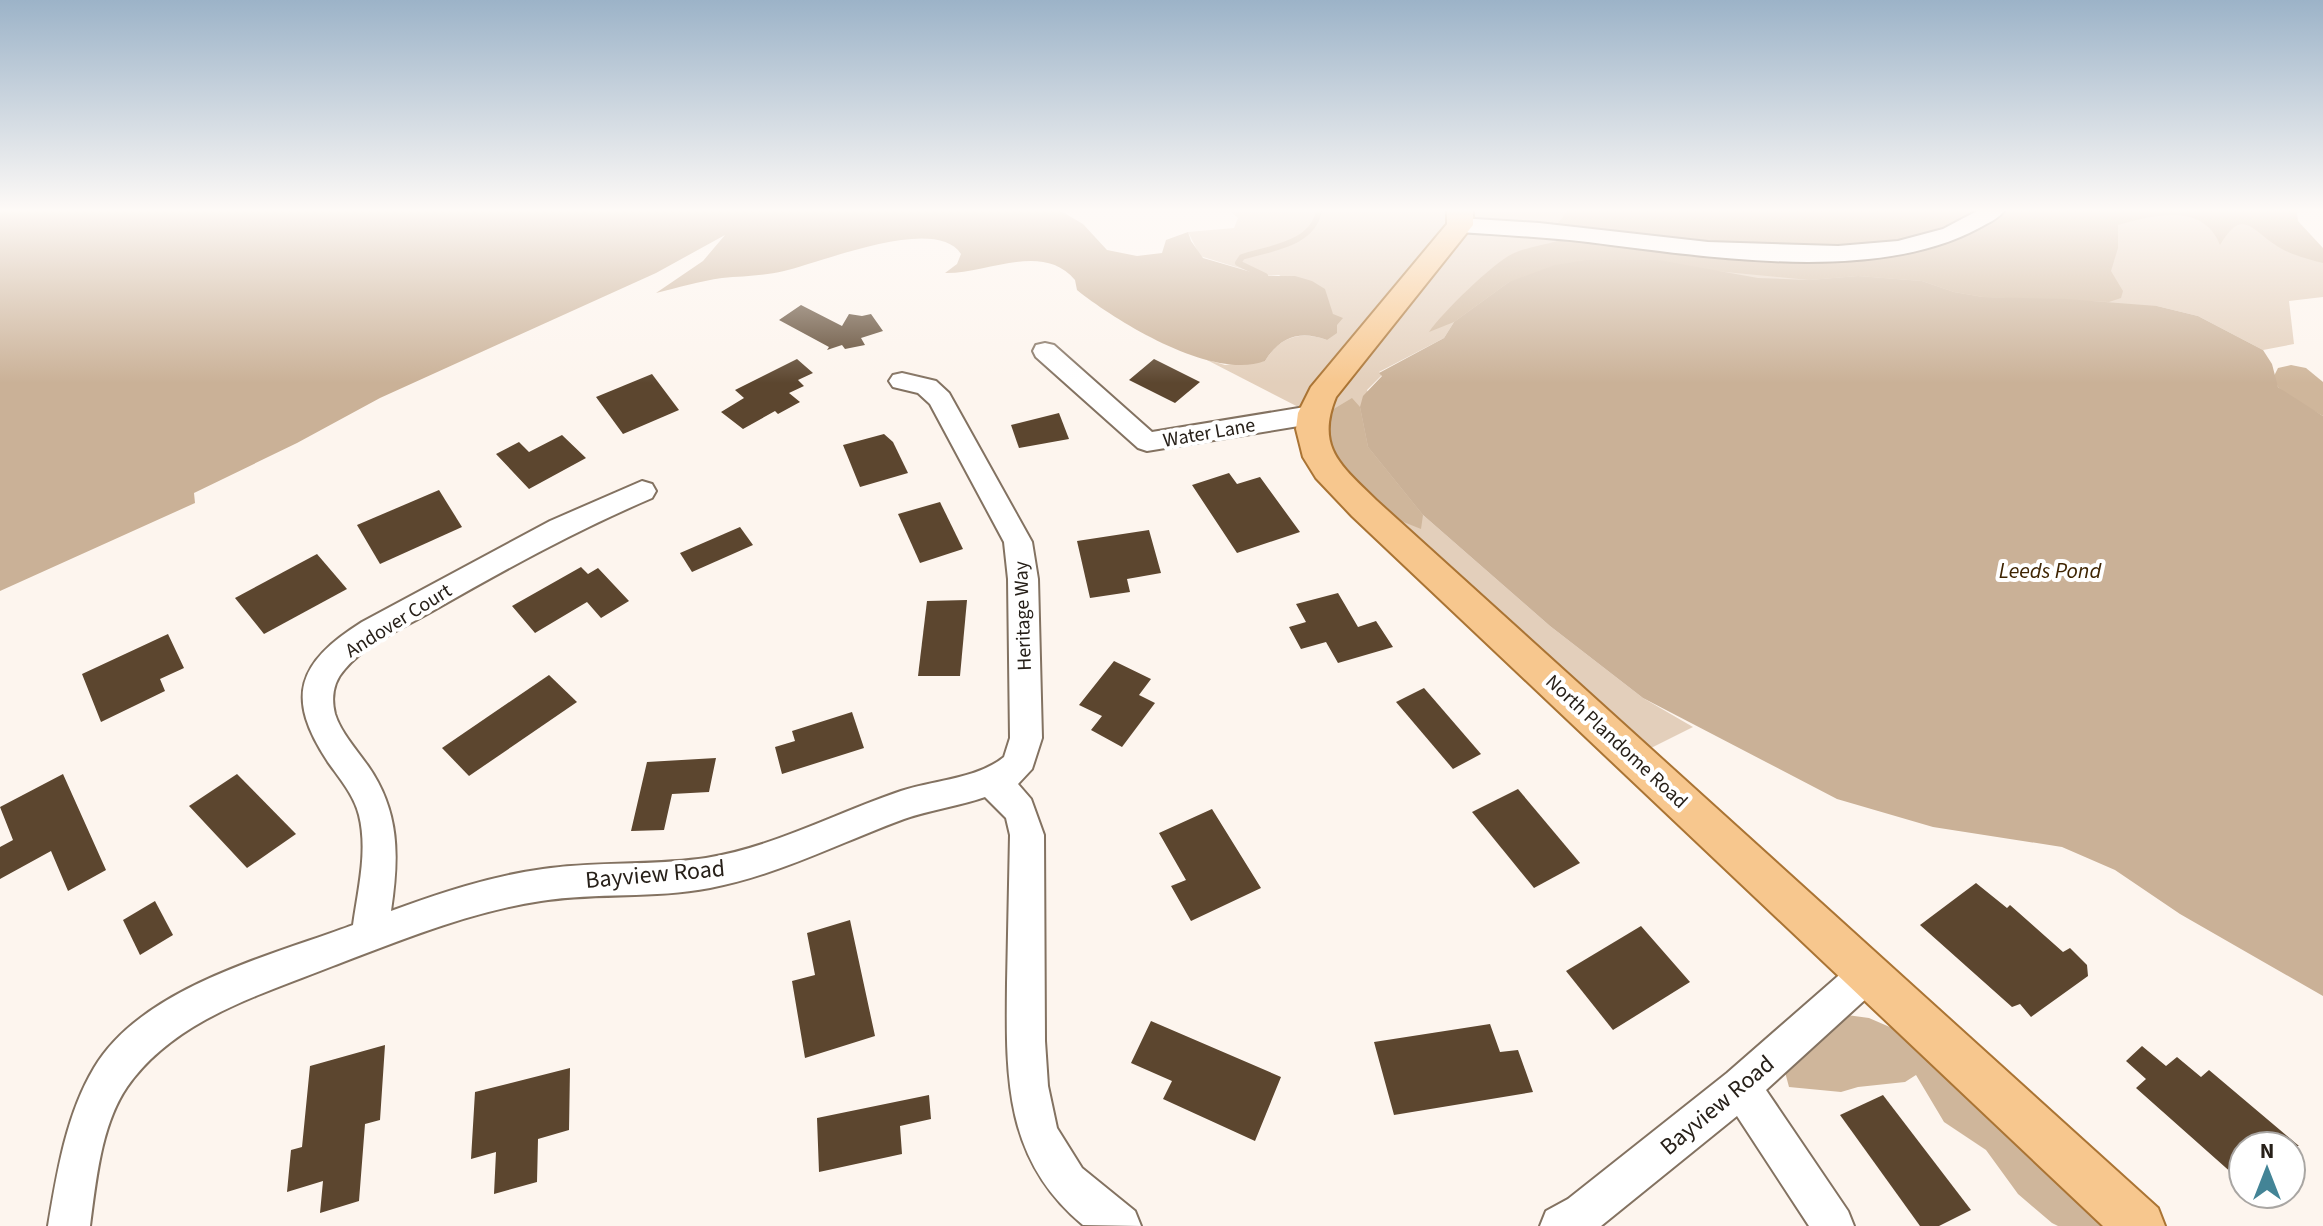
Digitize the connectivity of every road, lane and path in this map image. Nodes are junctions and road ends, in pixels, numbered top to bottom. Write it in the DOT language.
graph roads {
  1 [pos="1421,268"];
  2 [pos="1045,351"];
  3 [pos="902,381"];
  4 [pos="1311,415"];
  5 [pos="642,491"];
  6 [pos="989,781"];
  7 [pos="369,935"];
  8 [pos="1866,975"];
  9 [pos="1741,1087"];
  10 [pos="69,1226"];
  11 [pos="1120,1226"];
  12 [pos="1561,1226"];
  13 [pos="1833,1226"];
  14 [pos="2140,1226"];
  1 -- 4 [label="main road"];
  2 -- 4 [label="street, Water Lane"];
  3 -- 6 [label="street, Heritage Way"];
  4 -- 8 [label="main road, North Plandome Road"];
  5 -- 7 [label="street, Andover Court"];
  6 -- 7 [label="street, Bayview Road"];
  6 -- 11 [label="street"];
  7 -- 10 [label="street, Bayview Road"];
  8 -- 9 [label="street, Bayview Road"];
  8 -- 14 [label="main road, North Plandome Road"];
  9 -- 12 [label="street, Bayview Road"];
  9 -- 13 [label="street"];
}
